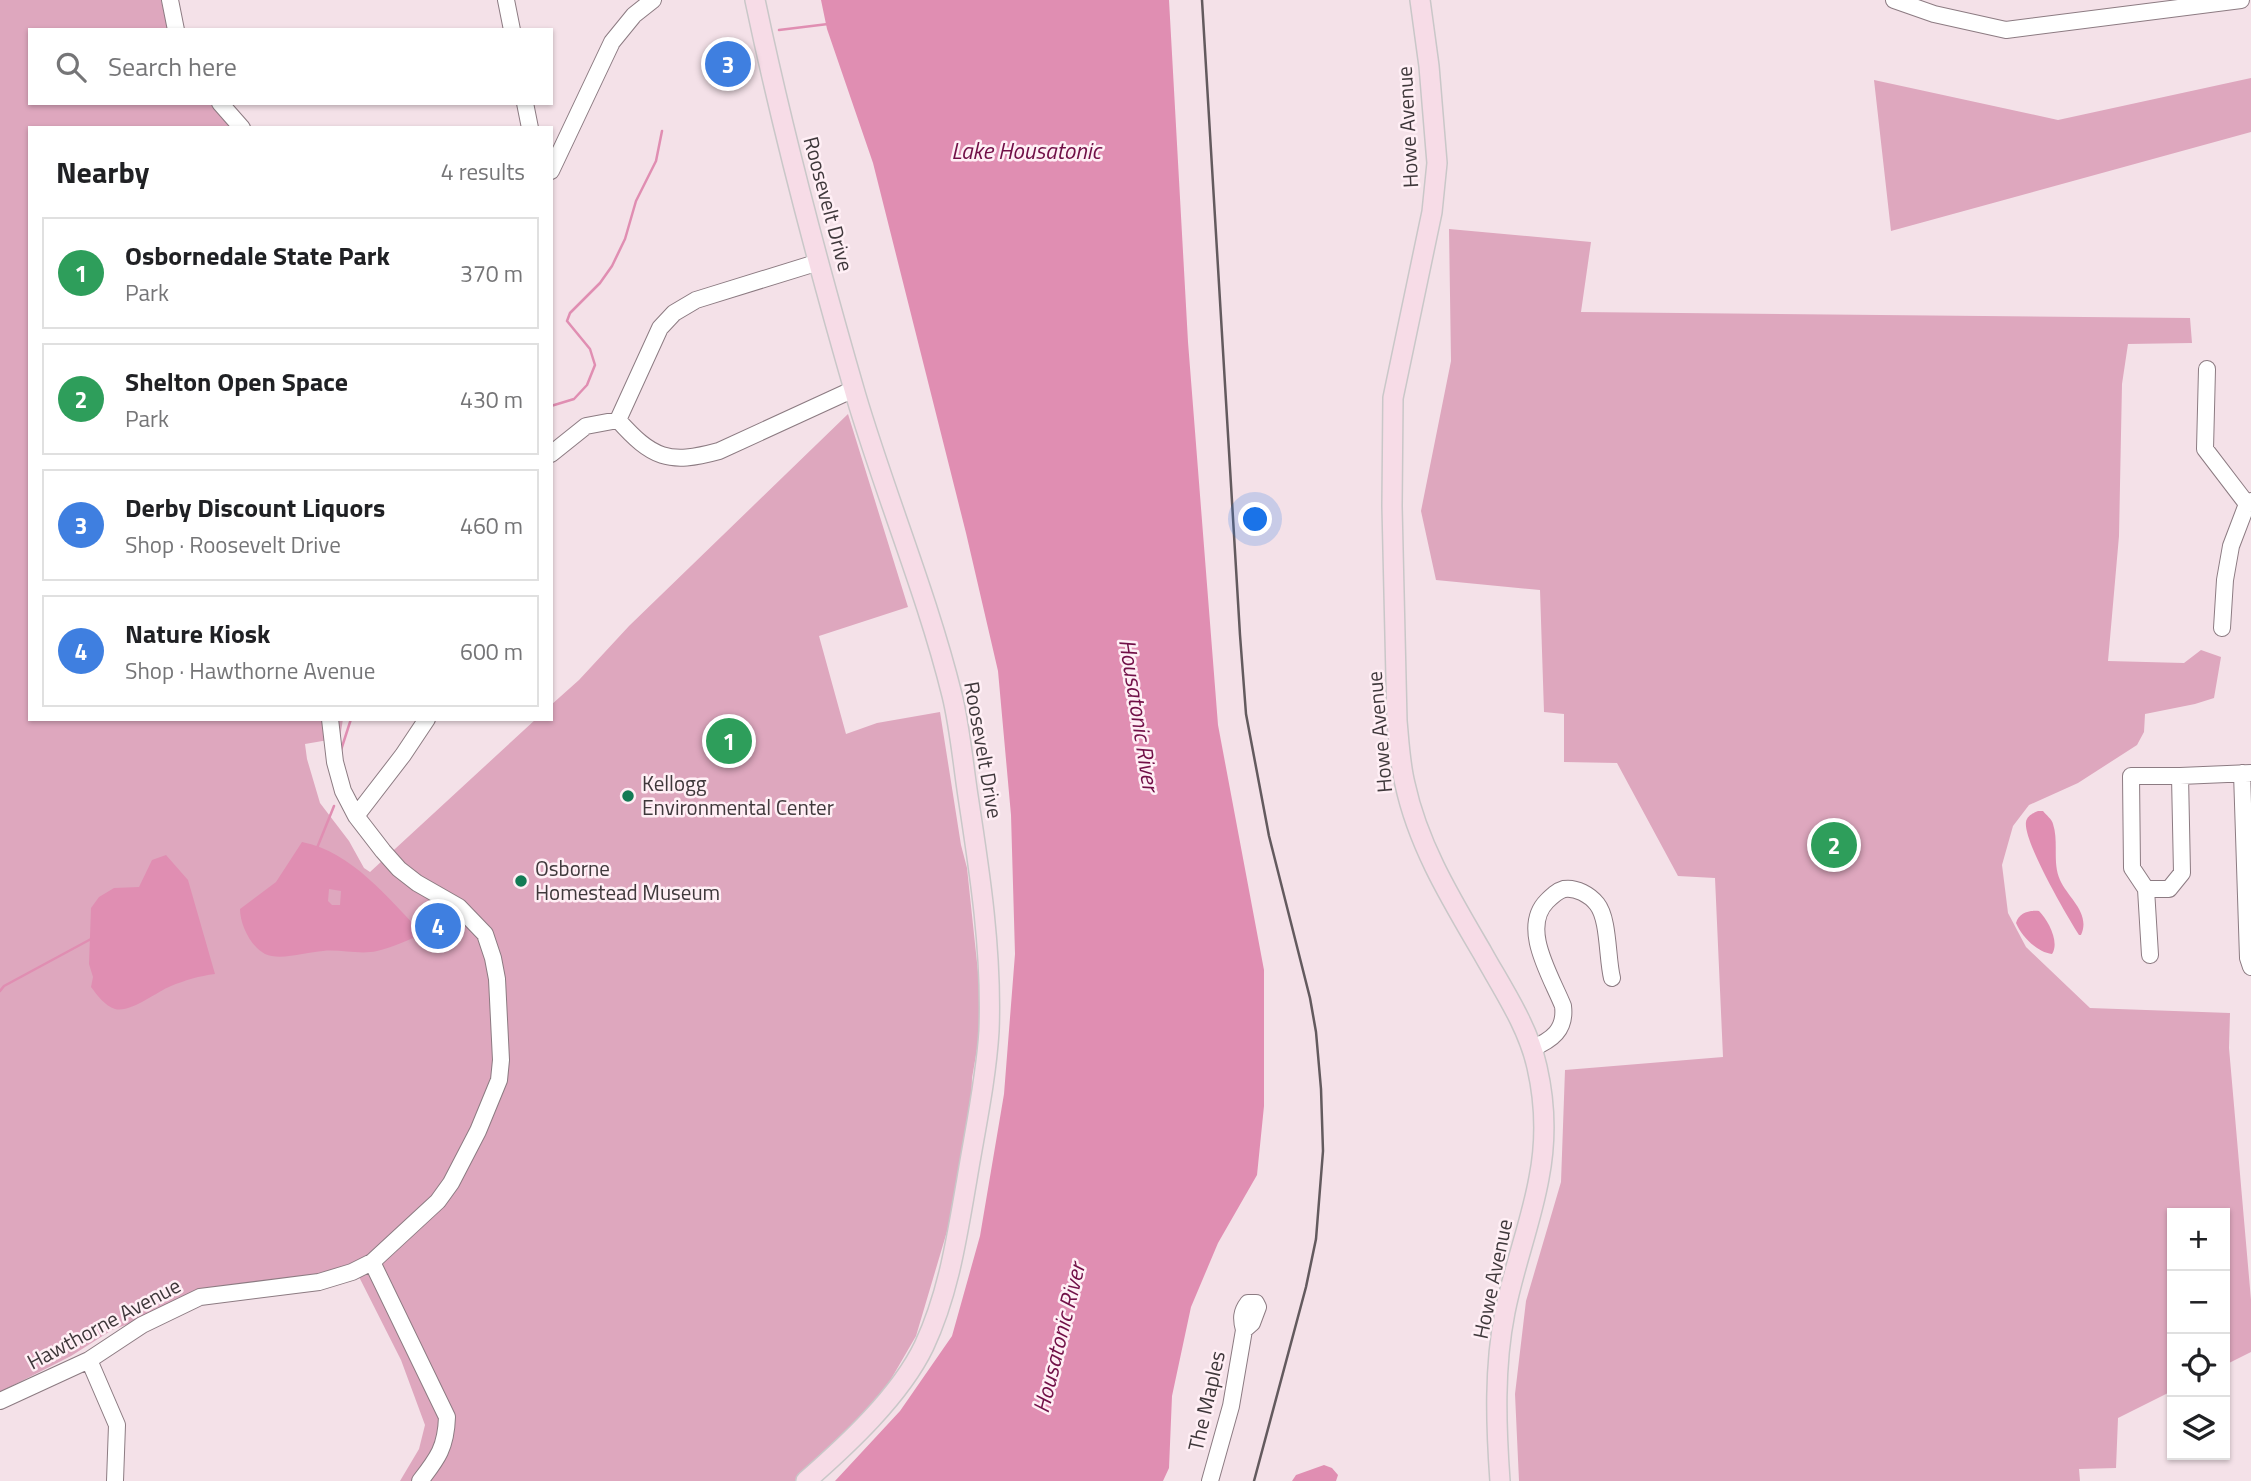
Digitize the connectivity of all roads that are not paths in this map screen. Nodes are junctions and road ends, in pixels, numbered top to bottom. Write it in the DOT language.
graph roads {
  1 [pos="170,0"];
  2 [pos="506,0"];
  3 [pos="653,0"];
  4 [pos="755,0"];
  5 [pos="1420,0"];
  6 [pos="1894,0"];
  7 [pos="2241,0"];
  8 [pos="631,7"];
  9 [pos="1935,7"];
  10 [pos="176,28"];
  11 [pos="512,28"];
  12 [pos="222,105"];
  13 [pos="525,105"];
  14 [pos="240,126"];
  15 [pos="530,126"];
  16 [pos="553,167"];
  17 [pos="819,262"];
  18 [pos="2207,369"];
  19 [pos="854,389"];
  20 [pos="618,420"];
  21 [pos="553,452"];
  22 [pos="2249,503"];
  23 [pos="2222,628"];
  24 [pos="330,721"];
  25 [pos="426,721"];
  26 [pos="2247,773"];
  27 [pos="2180,776"];
  28 [pos="356,816"];
  29 [pos="2146,889"];
  30 [pos="2150,955"];
  31 [pos="2251,967"];
  32 [pos="1612,978"];
  33 [pos="1531,1049"];
  34 [pos="372,1262"];
  35 [pos="1244,1330"];
  36 [pos="89,1360"];
  37 [pos="0,1401"];
  38 [pos="115,1481"];
  39 [pos="420,1481"];
  40 [pos="806,1481"];
  41 [pos="1210,1481"];
  42 [pos="1500,1481"];
  1 -- 10 [label="street"];
  2 -- 11 [label="street"];
  3 -- 8 [label="street"];
  4 -- 17 [label="main road, Roosevelt Drive"];
  5 -- 33 [label="main road, Howe Avenue"];
  6 -- 9 [label="street"];
  7 -- 9 [label="street"];
  8 -- 16 [label="street"];
  12 -- 14 [label="street"];
  13 -- 15 [label="street"];
  17 -- 19 [label="main road, Roosevelt Drive"];
  17 -- 20 [label="street"];
  18 -- 22 [label="street"];
  19 -- 20 [label="street"];
  19 -- 40 [label="main road, Roosevelt Drive"];
  20 -- 21 [label="street"];
  22 -- 23 [label="street"];
  24 -- 28 [label="street, Hawthorne Avenue"];
  25 -- 28 [label="street"];
  26 -- 27 [label="street"];
  26 -- 31 [label="street"];
  27 -- 29 [label="street"];
  27 -- 29 [label="street"];
  28 -- 34 [label="street, Hawthorne Avenue"];
  29 -- 30 [label="street"];
  32 -- 33 [label="street"];
  33 -- 42 [label="main road, Howe Avenue"];
  34 -- 36 [label="street, Hawthorne Avenue"];
  34 -- 39 [label="street"];
  35 -- 41 [label="street, The Maples"];
  36 -- 37 [label="street, Hawthorne Avenue"];
  36 -- 38 [label="street"];
}
